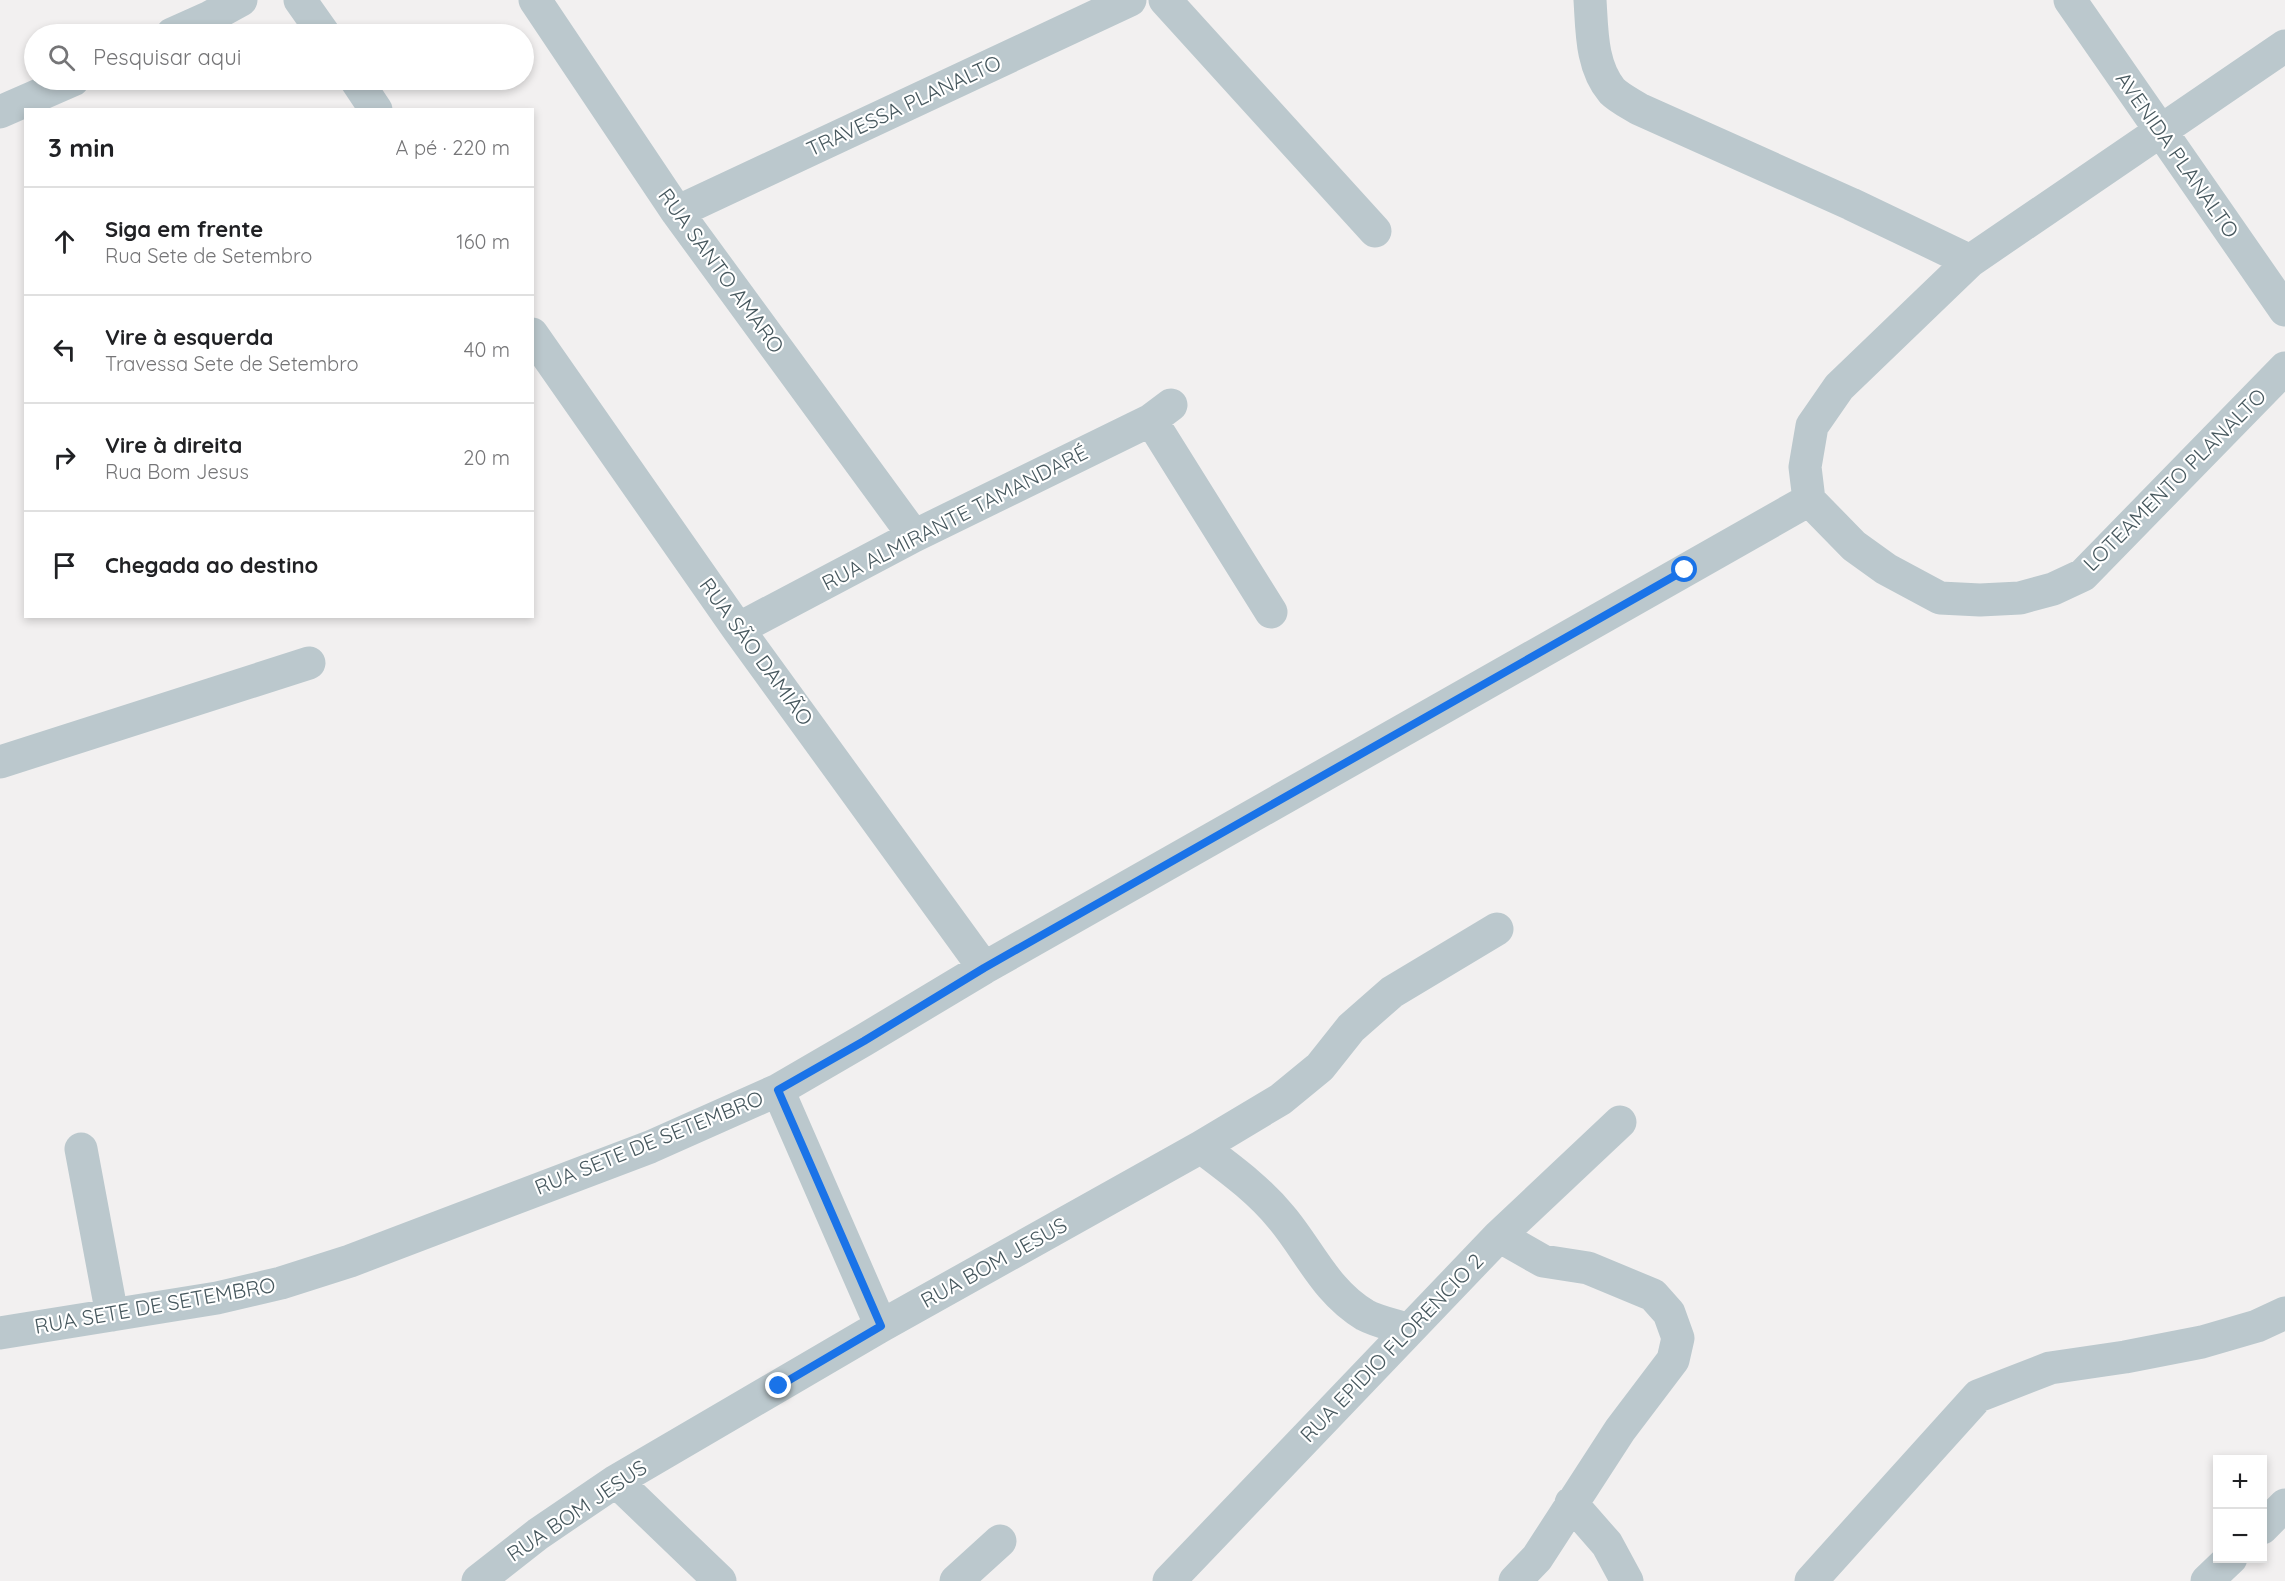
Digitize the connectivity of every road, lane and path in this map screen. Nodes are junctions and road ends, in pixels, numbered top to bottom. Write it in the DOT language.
graph roads {
  1 [pos="240,0"];
  2 [pos="300,0"];
  3 [pos="535,0"];
  4 [pos="1130,0"];
  5 [pos="1165,0"];
  6 [pos="1590,0"];
  7 [pos="2070,0"];
  8 [pos="205,9"];
  9 [pos="185,24"];
  10 [pos="317,24"];
  11 [pos="2285,46"];
  12 [pos="50,90"];
  13 [pos="363,90"];
  14 [pos="375,108"];
  15 [pos="0,112"];
  16 [pos="2160,130"];
  17 [pos="677,212"];
  18 [pos="1375,231"];
  19 [pos="1970,261"];
  20 [pos="2285,310"];
  21 [pos="534,337"];
  22 [pos="2285,368"];
  23 [pos="1809,500"];
  24 [pos="914,536"];
  25 [pos="1271,612"];
  26 [pos="738,629"];
  27 [pos="309,663"];
  28 [pos="0,762"];
  29 [pos="1497,929"];
  30 [pos="984,968"];
  31 [pos="778,1090"];
  32 [pos="1620,1122"];
  33 [pos="1201,1147"];
  34 [pos="81,1149"];
  35 [pos="1499,1236"];
  36 [pos="2285,1313"];
  37 [pos="112,1315"];
  38 [pos="881,1326"];
  39 [pos="1409,1329"];
  40 [pos="0,1333"];
  41 [pos="616,1481"];
  42 [pos="1571,1503"];
  43 [pos="2285,1505"];
  44 [pos="2267,1523"];
  45 [pos="1000,1541"];
  46 [pos="2226,1563"];
  47 [pos="478,1581"];
  48 [pos="720,1581"];
  49 [pos="956,1581"];
  50 [pos="1169,1581"];
  51 [pos="1515,1581"];
  52 [pos="1627,1581"];
  53 [pos="1811,1581"];
  54 [pos="2206,1581"];
  1 -- 8 [label="street"];
  2 -- 10 [label="street"];
  3 -- 17 [label="street, RUA SANTO AMARO"];
  4 -- 17 [label="street, TRAVESSA PLANALTO"];
  5 -- 18 [label="street"];
  6 -- 19 [label="street"];
  7 -- 16 [label="street, AVENIDA PLANALTO"];
  8 -- 9 [label="street"];
  11 -- 16 [label="street"];
  12 -- 15 [label="street"];
  13 -- 14 [label="street"];
  16 -- 19 [label="street"];
  16 -- 20 [label="street, AVENIDA PLANALTO"];
  17 -- 24 [label="street, RUA SANTO AMARO"];
  19 -- 23 [label="street"];
  21 -- 26 [label="street, RUA SÃO DAMIÃO"];
  22 -- 23 [label="street, LOTEAMENTO PLANALTO"];
  23 -- 30 [label="street, RUA SETE DE SETEMBRO"];
  24 -- 25 [label="street, RUA ALMIRANTE TAMANDARÉ"];
  24 -- 26 [label="street, RUA ALMIRANTE TAMANDARÉ"];
  26 -- 30 [label="street, RUA SÃO DAMIÃO"];
  27 -- 28 [label="street"];
  29 -- 33 [label="street, RUA BOM JESUS"];
  30 -- 31 [label="street, RUA SETE DE SETEMBRO"];
  31 -- 37 [label="street, RUA SETE DE SETEMBRO"];
  31 -- 38 [label="street"];
  32 -- 35 [label="street, RUA EPIDIO FLORENCIO 2"];
  33 -- 38 [label="street, RUA BOM JESUS"];
  33 -- 39 [label="street"];
  34 -- 37 [label="street"];
  35 -- 39 [label="street, RUA EPIDIO FLORENCIO 2"];
  35 -- 42 [label="street"];
  36 -- 53 [label="street"];
  37 -- 40 [label="street, RUA SETE DE SETEMBRO"];
  38 -- 41 [label="street, RUA BOM JESUS"];
  39 -- 50 [label="street, RUA EPIDIO FLORENCIO 2"];
  41 -- 47 [label="street, RUA BOM JESUS"];
  41 -- 48 [label="street"];
  42 -- 51 [label="street"];
  42 -- 52 [label="street"];
  43 -- 44 [label="street"];
  45 -- 49 [label="street"];
  46 -- 54 [label="street"];
}
